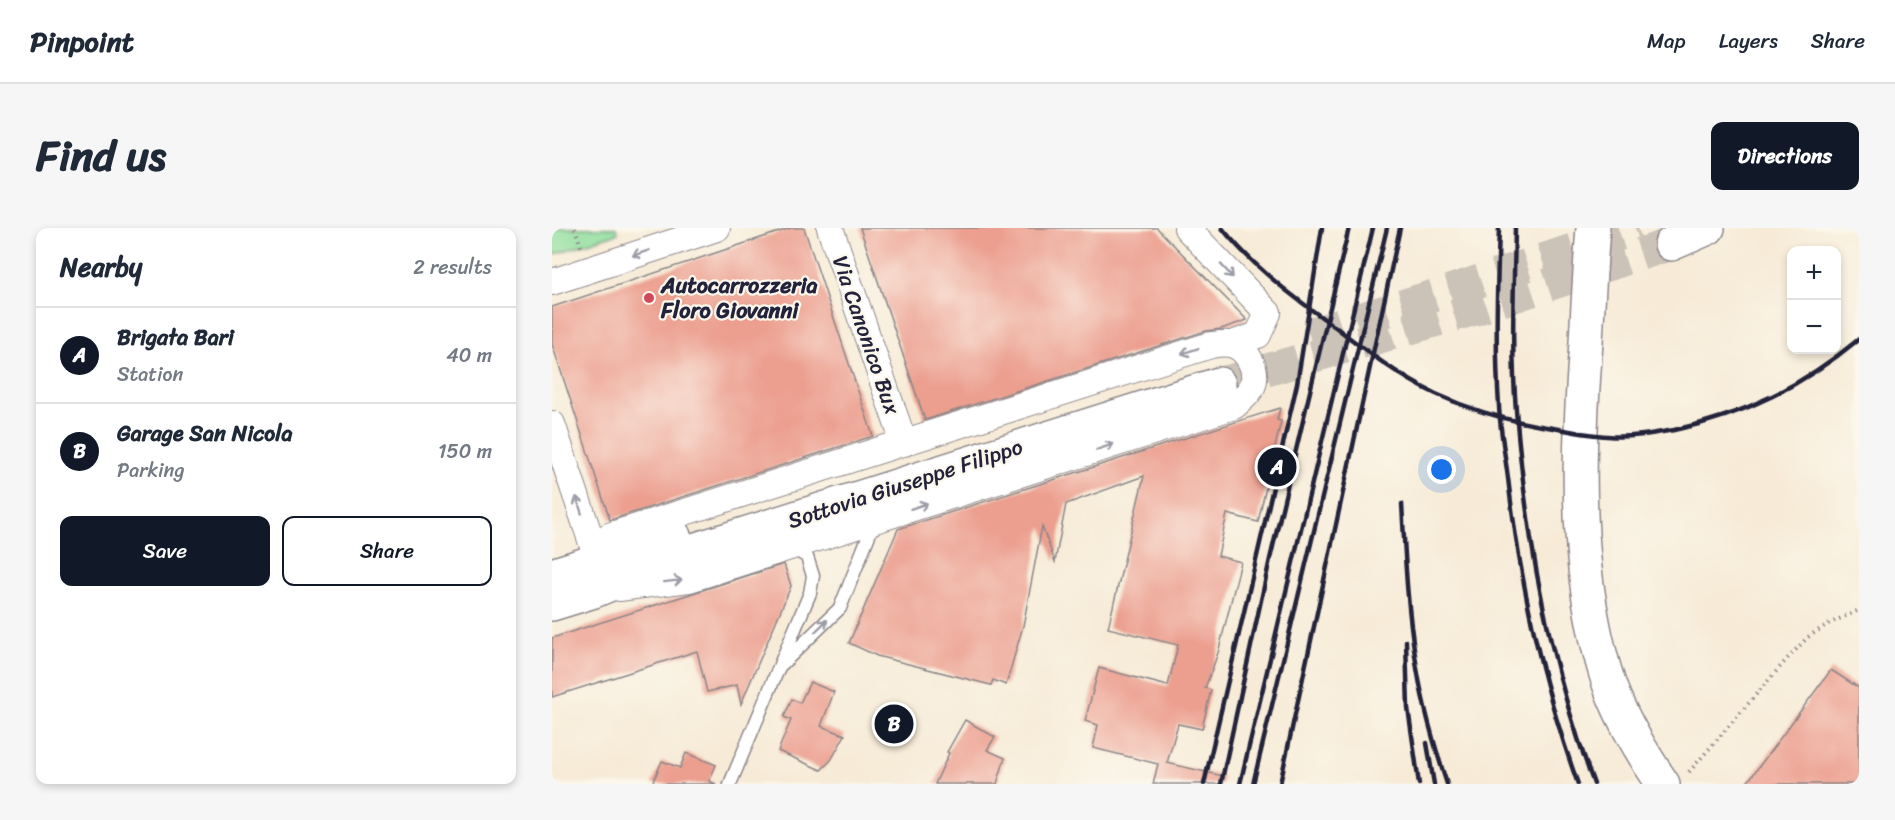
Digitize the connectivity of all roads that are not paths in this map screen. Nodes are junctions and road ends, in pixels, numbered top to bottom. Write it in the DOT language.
graph roads {
  1 [pos="717,228"];
  2 [pos="830,228"];
  3 [pos="1187,228"];
  4 [pos="1593,228"];
  5 [pos="1708,228"];
  6 [pos="1671,244"];
  7 [pos="552,282"];
  8 [pos="1221,364"];
  9 [pos="552,424"];
  10 [pos="904,443"];
  11 [pos="875,520"];
  12 [pos="790,547"];
  13 [pos="552,575"];
  14 [pos="596,576"];
  15 [pos="552,604"];
  16 [pos="779,667"];
  17 [pos="1675,780"];
  18 [pos="730,784"];
  1 -- 7 [label="street, one-way"];
  2 -- 10 [label="street, Via Canonico Bux"];
  3 -- 8 [label="street, one-way"];
  4 -- 17 [label="main road"];
  5 -- 6 [label="main road"];
  8 -- 10 [label="street, one-way"];
  11 -- 8 [label="street, one-way"];
  8 -- 14 [label="main road, Sottovia Giuseppe Filippo"];
  14 -- 9 [label="street, one-way"];
  10 -- 14 [label="street"];
  11 -- 12 [label="street"];
  16 -- 11 [label="lane, one-way"];
  14 -- 12 [label="street, one-way"];
  12 -- 16 [label="lane"];
  13 -- 14 [label="main road"];
  14 -- 15 [label="main road"];
  16 -- 18 [label="lane"];
}
